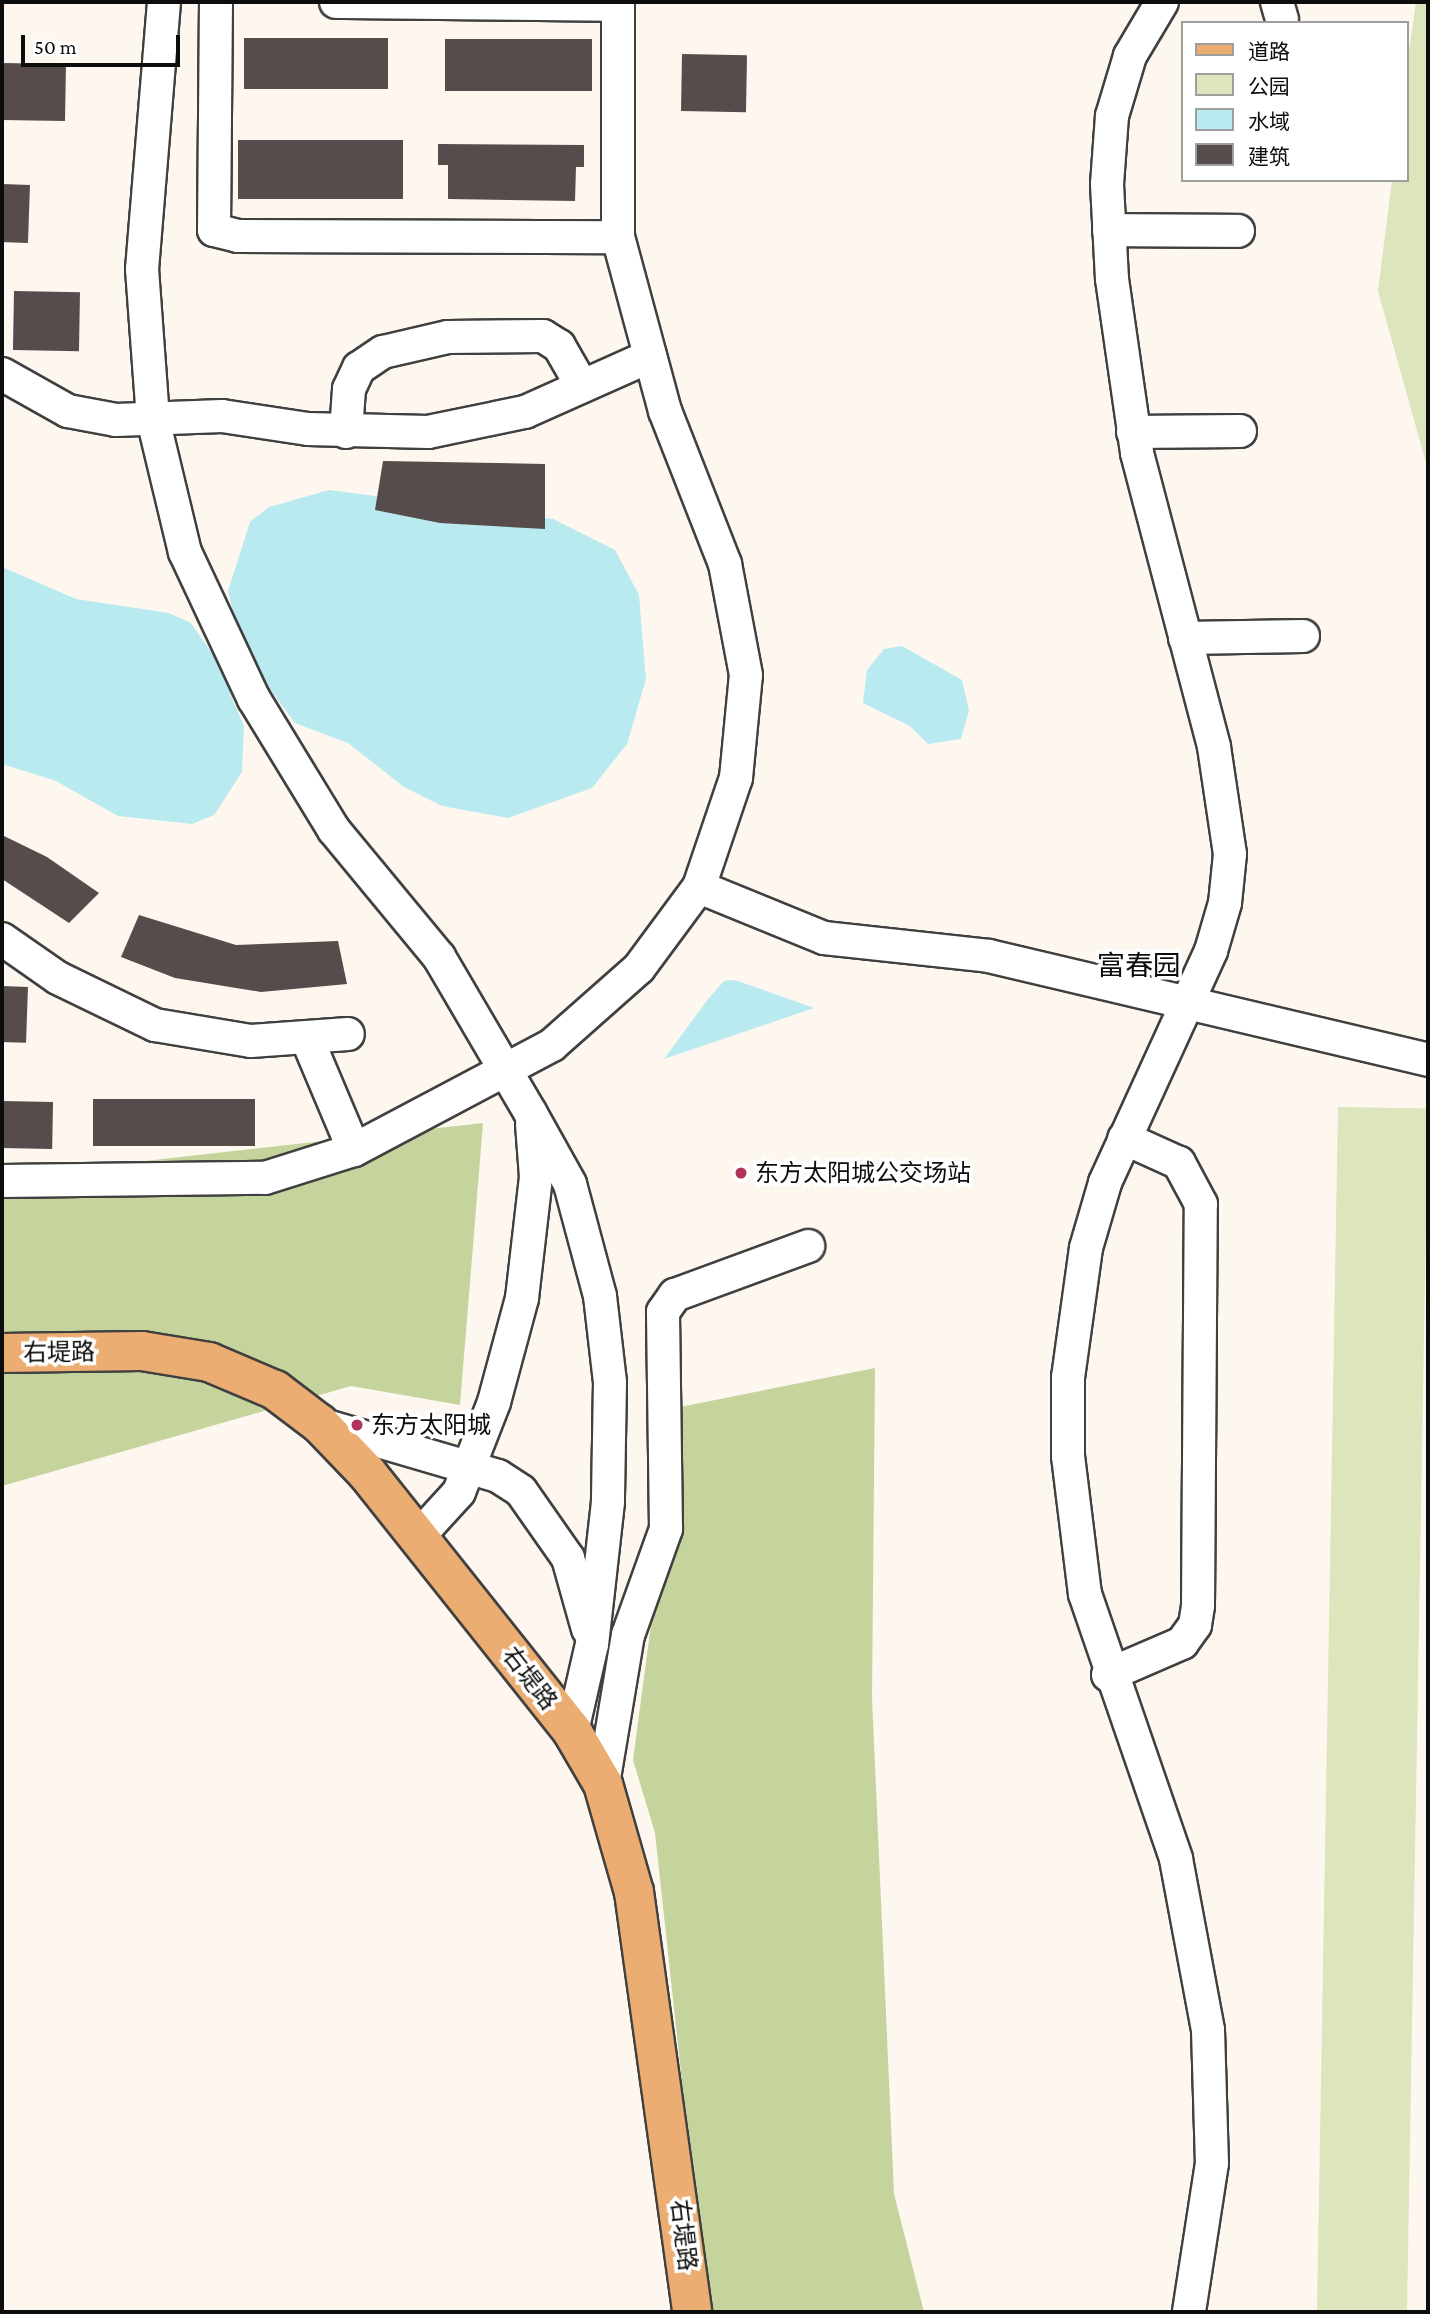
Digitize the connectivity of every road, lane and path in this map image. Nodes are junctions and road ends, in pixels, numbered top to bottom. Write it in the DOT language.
graph roads {
  1 [pos="164,2"];
  2 [pos="216,2"];
  3 [pos="336,2"];
  4 [pos="1162,2"];
  5 [pos="618,3"];
  6 [pos="1109,230"];
  7 [pos="1238,231"];
  8 [pos="618,237"];
  9 [pos="650,356"];
  10 [pos="2,374"];
  11 [pos="582,386"];
  12 [pos="153,419"];
  13 [pos="1240,431"];
  14 [pos="346,432"];
  15 [pos="1133,432"];
  16 [pos="1303,636"];
  17 [pos="1185,638"];
  18 [pos="699,887"];
  19 [pos="2,939"];
  20 [pos="1188,1003"];
  21 [pos="348,1034"];
  22 [pos="308,1041"];
  23 [pos="1428,1060"];
  24 [pos="508,1073"];
  25 [pos="530,1112"];
  26 [pos="1124,1138"];
  27 [pos="354,1150"];
  28 [pos="2,1181"];
  29 [pos="808,1245"];
  30 [pos="2,1353"];
  31 [pos="320,1424"];
  32 [pos="469,1467"];
  33 [pos="417,1538"];
  34 [pos="592,1644"];
  35 [pos="1108,1675"];
  36 [pos="572,1731"];
  37 [pos="603,1784"];
  38 [pos="692,2312"];
  39 [pos="1189,2312"];
  1 -- 12 [label="street"];
  2 -- 8 [label="street"];
  3 -- 5 [label="street"];
  4 -- 6 [label="street"];
  5 -- 8 [label="street"];
  6 -- 7 [label="street"];
  6 -- 15 [label="street"];
  8 -- 9 [label="street"];
  9 -- 11 [label="street"];
  9 -- 18 [label="street"];
  10 -- 12 [label="street"];
  11 -- 14 [label="street"];
  11 -- 14 [label="street"];
  12 -- 14 [label="street"];
  12 -- 24 [label="street"];
  13 -- 15 [label="street"];
  15 -- 17 [label="street"];
  16 -- 17 [label="street"];
  17 -- 20 [label="street"];
  18 -- 20 [label="street"];
  18 -- 24 [label="street"];
  19 -- 22 [label="street"];
  20 -- 23 [label="street"];
  20 -- 26 [label="street"];
  21 -- 22 [label="street"];
  22 -- 27 [label="street"];
  24 -- 25 [label="street"];
  24 -- 27 [label="street"];
  25 -- 32 [label="street"];
  25 -- 34 [label="street"];
  26 -- 35 [label="street"];
  26 -- 35 [label="street"];
  27 -- 28 [label="street"];
  29 -- 37 [label="street"];
  30 -- 31 [label="main road, 右堤路"];
  31 -- 32 [label="street"];
  31 -- 33 [label="main road, 右堤路"];
  32 -- 33 [label="street"];
  32 -- 34 [label="street"];
  33 -- 36 [label="main road, 右堤路"];
  34 -- 36 [label="street"];
  35 -- 39 [label="street"];
  36 -- 37 [label="main road, 右堤路"];
  37 -- 38 [label="main road, 右堤路"];
}
